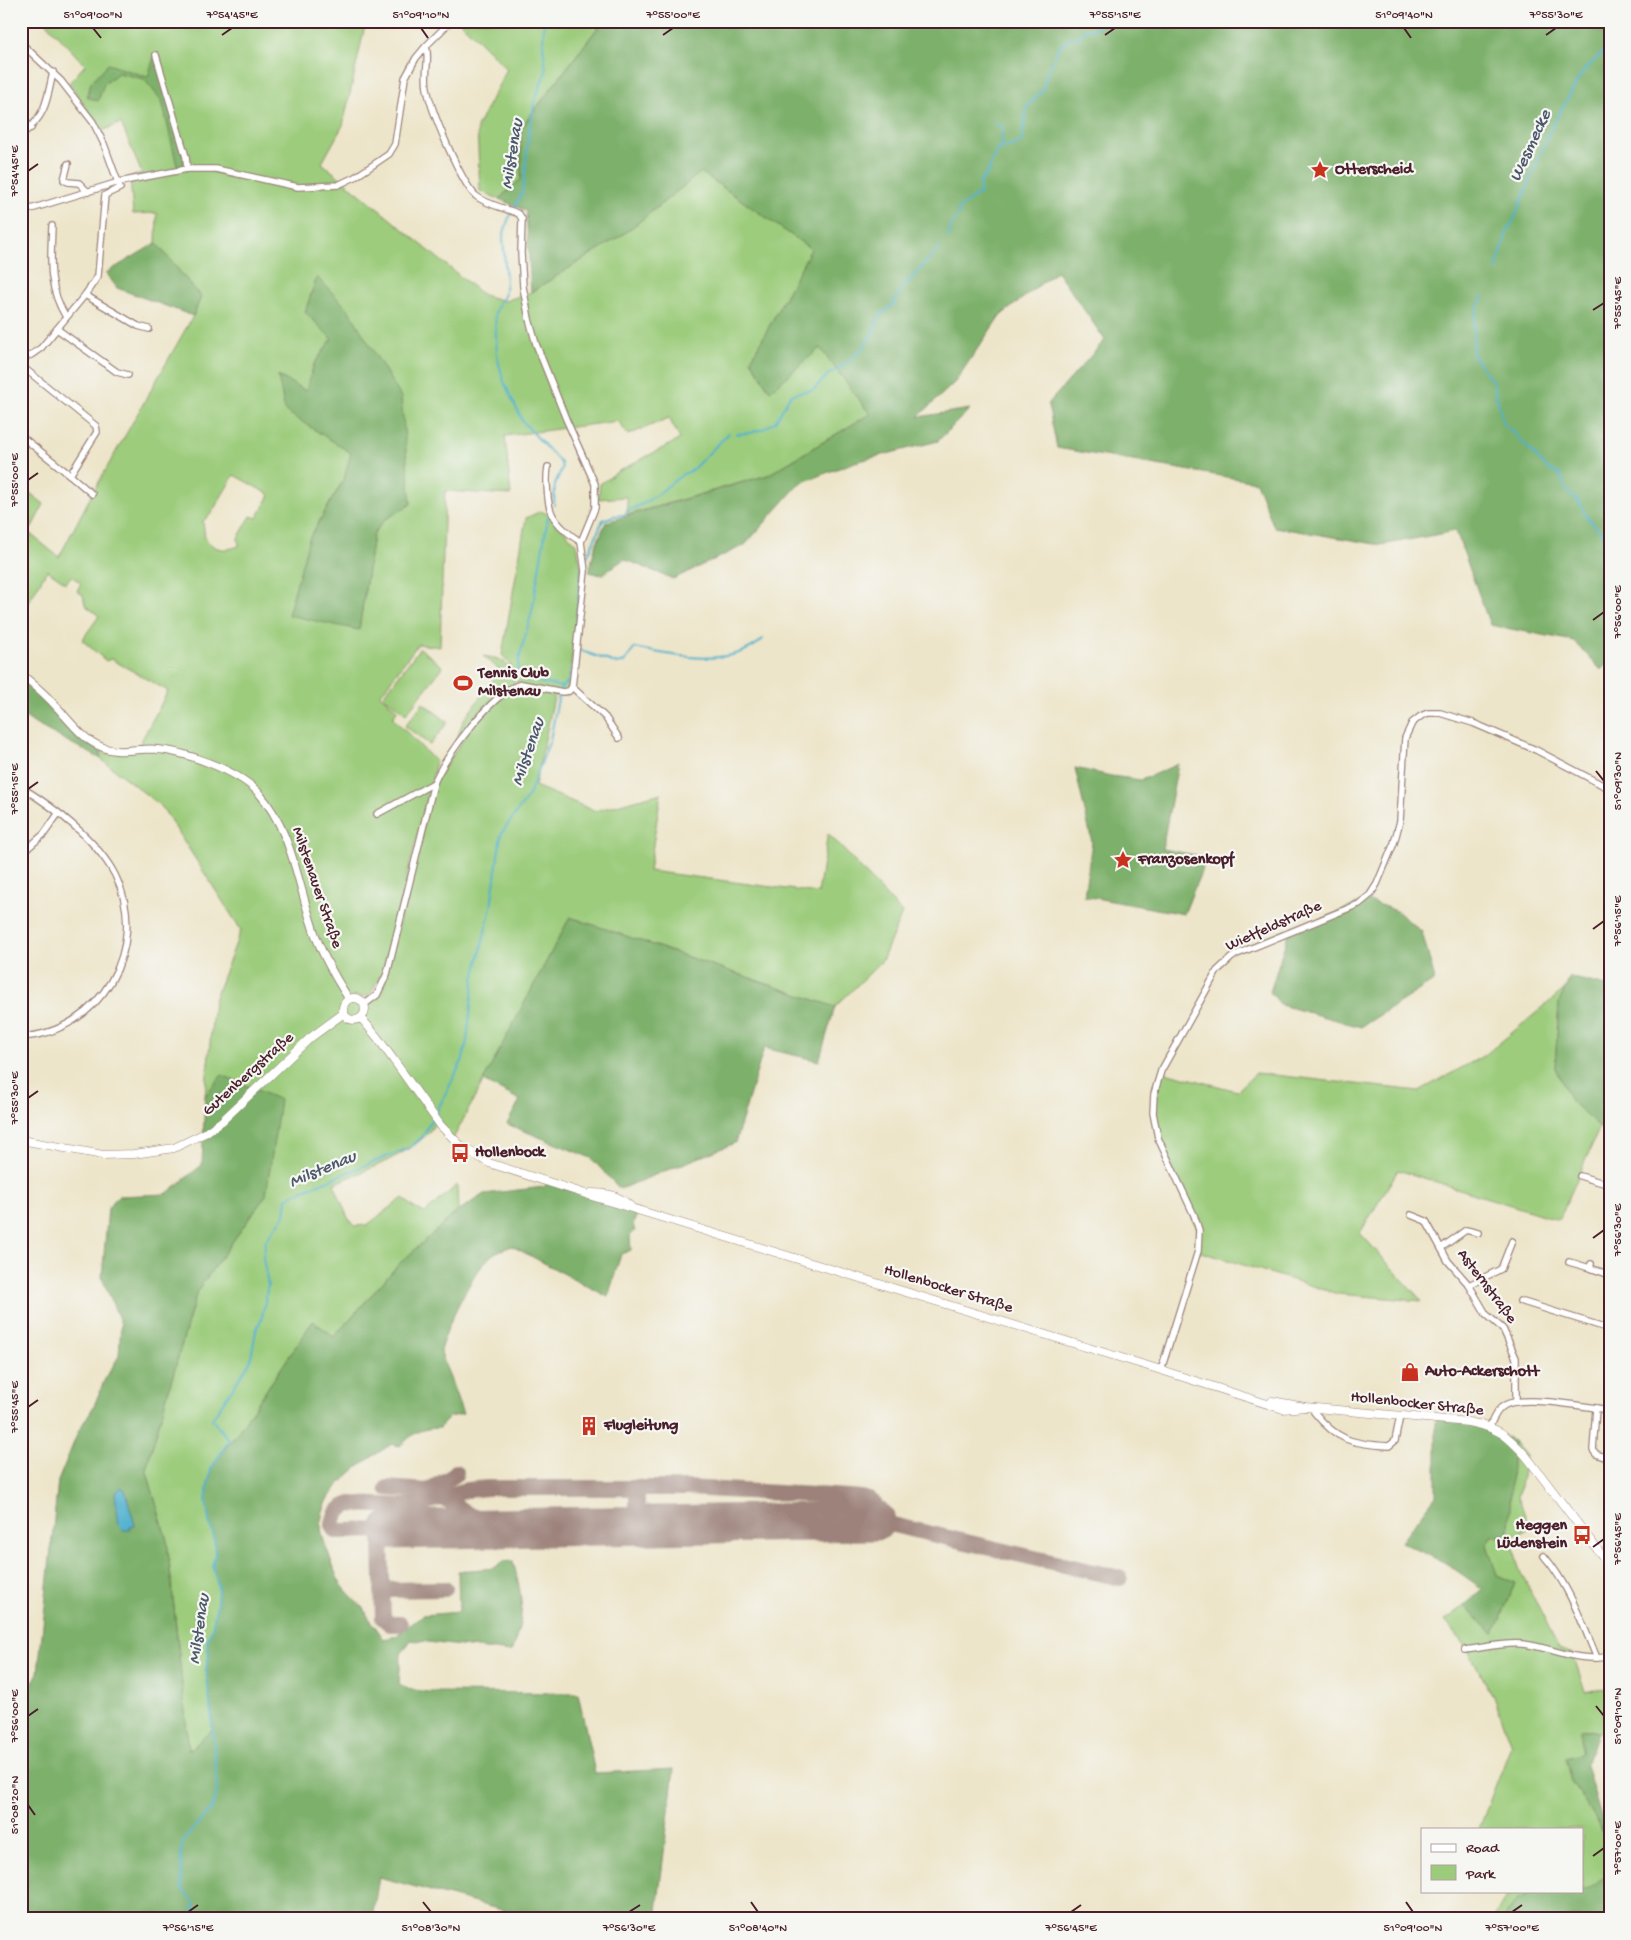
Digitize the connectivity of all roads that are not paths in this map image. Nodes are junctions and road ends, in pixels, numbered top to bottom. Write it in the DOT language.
graph roads {
  1 [pos="450,21"];
  2 [pos="21,43"];
  3 [pos="426,46"];
  4 [pos="156,55"];
  5 [pos="52,72"];
  6 [pos="21,117"];
  7 [pos="31,128"];
  8 [pos="21,135"];
  9 [pos="68,164"];
  10 [pos="187,169"];
  11 [pos="119,182"];
  12 [pos="88,192"];
  13 [pos="21,212"];
  14 [pos="52,226"];
  15 [pos="85,295"];
  16 [pos="66,317"];
  17 [pos="57,329"];
  18 [pos="148,329"];
  19 [pos="21,358"];
  20 [pos="21,364"];
  21 [pos="128,375"];
  22 [pos="21,436"];
  23 [pos="548,467"];
  24 [pos="70,475"];
  25 [pos="92,494"];
  26 [pos="581,542"];
  27 [pos="21,674"];
  28 [pos="572,687"];
  29 [pos="619,738"];
  30 [pos="434,783"];
  31 [pos="21,788"];
  32 [pos="1610,789"];
  33 [pos="58,814"];
  34 [pos="376,814"];
  35 [pos="21,854"];
  36 [pos="349,999"];
  37 [pos="365,1004"];
  38 [pos="344,1013"];
  39 [pos="362,1019"];
  40 [pos="21,1037"];
  41 [pos="21,1140"];
  42 [pos="1580,1176"];
  43 [pos="1610,1185"];
  44 [pos="1411,1215"];
  45 [pos="1478,1233"];
  46 [pos="1512,1241"];
  47 [pos="1441,1248"];
  48 [pos="1569,1262"];
  49 [pos="1610,1275"];
  50 [pos="1469,1285"];
  51 [pos="1520,1301"];
  52 [pos="1610,1330"];
  53 [pos="1161,1370"];
  54 [pos="1516,1402"];
  55 [pos="1314,1408"];
  56 [pos="1596,1408"];
  57 [pos="1610,1410"];
  58 [pos="1400,1416"];
  59 [pos="1490,1426"];
  60 [pos="1610,1459"];
  61 [pos="1544,1556"];
  62 [pos="1610,1566"];
  63 [pos="1465,1650"];
  64 [pos="1610,1656"];
  65 [pos="1596,1658"];
  1 -- 3 [label="street"];
  2 -- 5 [label="street"];
  3 -- 10 [label="street"];
  3 -- 26 [label="street"];
  4 -- 10 [label="street"];
  5 -- 7 [label="street"];
  5 -- 11 [label="street"];
  6 -- 7 [label="street"];
  7 -- 8 [label="street"];
  9 -- 12 [label="street"];
  10 -- 11 [label="street"];
  11 -- 12 [label="street"];
  11 -- 15 [label="street"];
  12 -- 13 [label="street"];
  14 -- 16 [label="street"];
  15 -- 16 [label="street"];
  15 -- 18 [label="street"];
  16 -- 17 [label="street"];
  17 -- 19 [label="street"];
  17 -- 21 [label="street"];
  20 -- 24 [label="street"];
  22 -- 24 [label="street"];
  23 -- 26 [label="street"];
  24 -- 25 [label="street"];
  26 -- 28 [label="street"];
  27 -- 36 [label="street, Milstenauer Straße"];
  28 -- 29 [label="street"];
  28 -- 30 [label="street"];
  30 -- 34 [label="street"];
  30 -- 37 [label="street"];
  31 -- 33 [label="street"];
  32 -- 53 [label="street, Wietfeldstraße"];
  33 -- 35 [label="street"];
  33 -- 40 [label="street"];
  36 -- 37 [label="main road"];
  36 -- 38 [label="main road"];
  37 -- 39 [label="main road"];
  38 -- 39 [label="main road"];
  38 -- 41 [label="main road, Gutenbergstraße"];
  39 -- 53 [label="main road, Hollenbocker Straße"];
  42 -- 43 [label="street"];
  44 -- 47 [label="street, Asternstraße"];
  45 -- 47 [label="street, Asternstraße"];
  46 -- 50 [label="street"];
  47 -- 50 [label="street, Asternstraße"];
  48 -- 49 [label="street"];
  50 -- 54 [label="street, Asternstraße"];
  51 -- 52 [label="street"];
  53 -- 55 [label="main road, Hollenbocker Straße"];
  54 -- 56 [label="street"];
  54 -- 59 [label="street"];
  55 -- 58 [label="main road, Hollenbocker Straße"];
  55 -- 58 [label="street"];
  56 -- 57 [label="street"];
  56 -- 60 [label="street"];
  58 -- 59 [label="main road, Hollenbocker Straße"];
  59 -- 62 [label="main road, Hollenbocker Straße"];
  61 -- 65 [label="street"];
  63 -- 65 [label="street"];
  64 -- 65 [label="street"];
}
